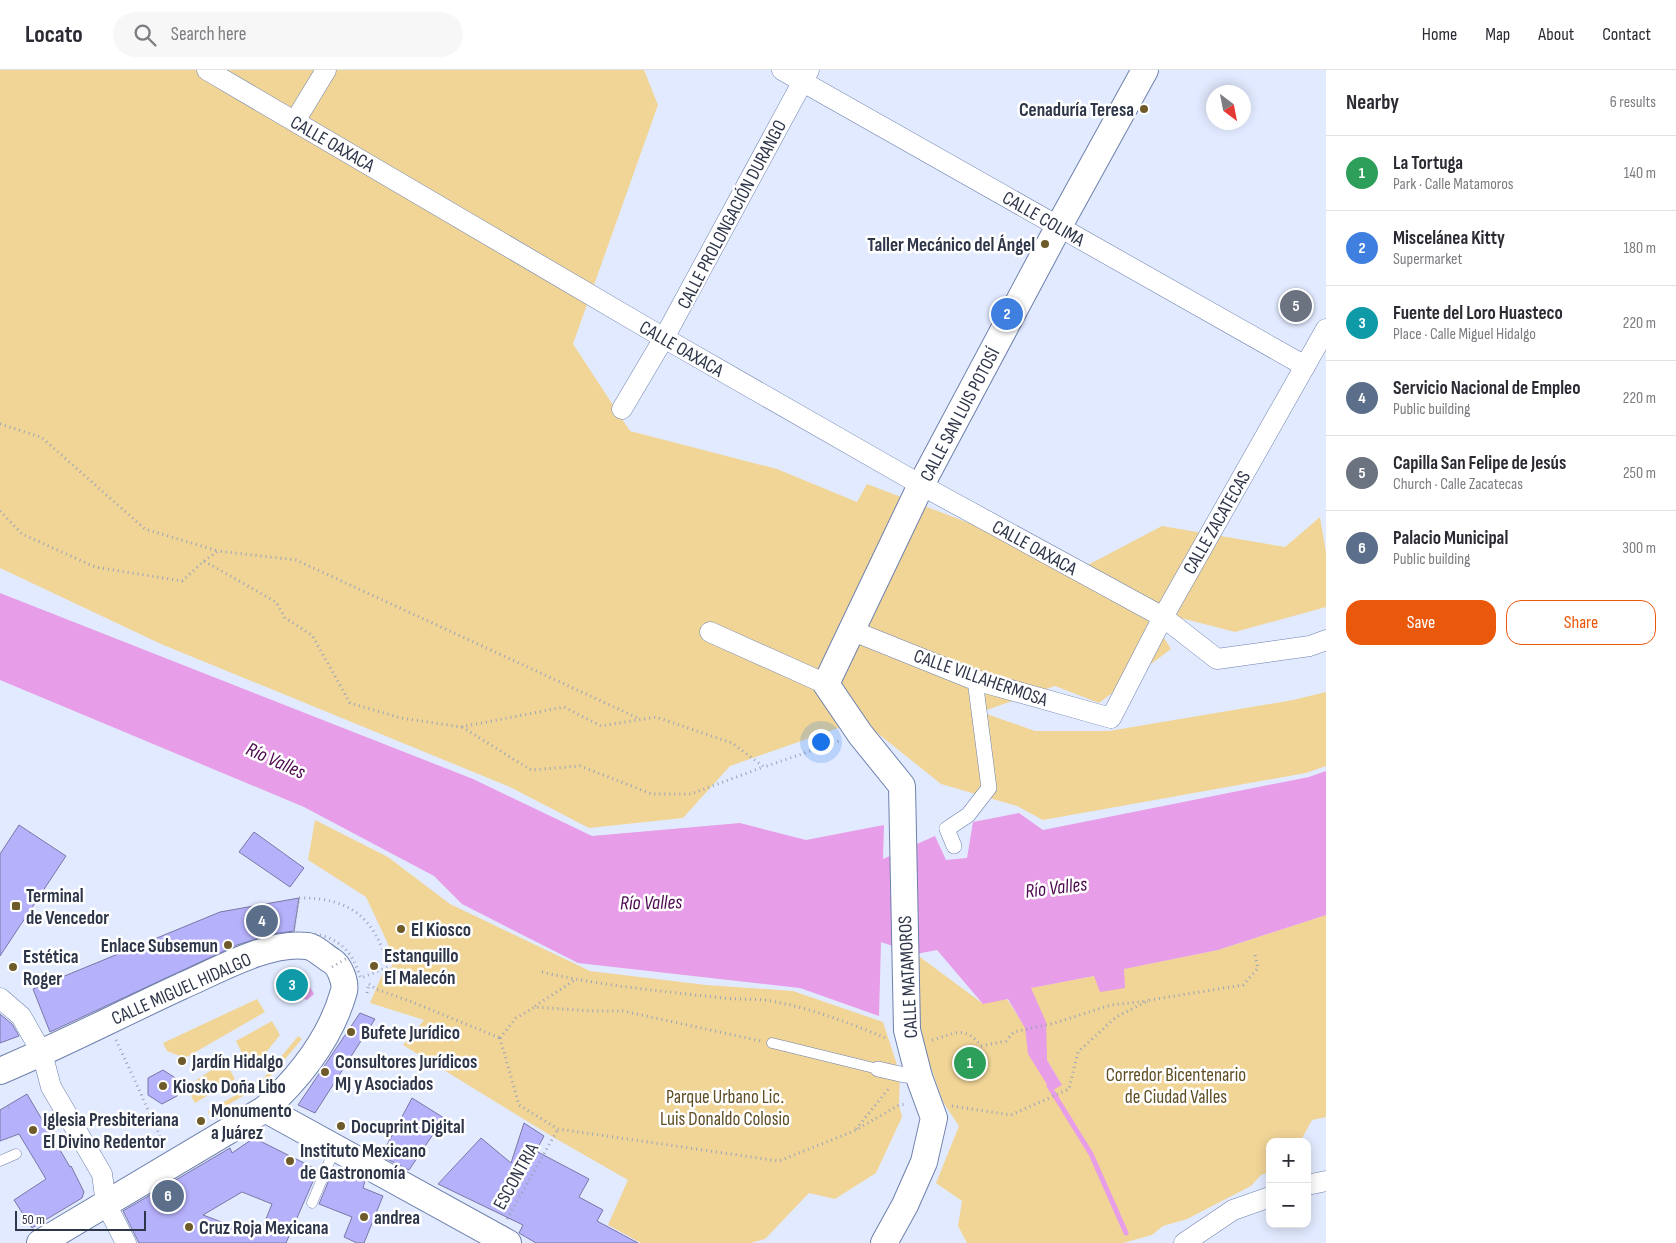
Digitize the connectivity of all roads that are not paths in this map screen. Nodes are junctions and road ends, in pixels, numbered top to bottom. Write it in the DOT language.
graph roads {
  1 [pos="207,70"];
  2 [pos="326,70"];
  3 [pos="782,70"];
  4 [pos="1145,70"];
  5 [pos="805,75"];
  6 [pos="295,121"];
  7 [pos="1059,226"];
  8 [pos="1326,329"];
  9 [pos="664,338"];
  10 [pos="1305,366"];
  11 [pos="622,409"];
  12 [pos="921,485"];
  13 [pos="1163,618"];
  14 [pos="852,631"];
  15 [pos="710,632"];
  16 [pos="1326,640"];
  17 [pos="975,680"];
  18 [pos="826,684"];
  19 [pos="1111,718"];
  20 [pos="954,846"];
  21 [pos="0,998"];
  22 [pos="772,1043"];
  23 [pos="42,1054"];
  24 [pos="878,1069"];
  25 [pos="0,1071"];
  26 [pos="909,1076"];
  27 [pos="265,1109"];
  28 [pos="335,1147"];
  29 [pos="16,1154"];
  30 [pos="0,1161"];
  31 [pos="1326,1181"];
  32 [pos="1311,1184"];
  33 [pos="1266,1199"];
  34 [pos="312,1203"];
  35 [pos="106,1204"];
  36 [pos="499,1241"];
  37 [pos="40,1243"];
  38 [pos="126,1243"];
  39 [pos="884,1243"];
  40 [pos="1184,1243"];
  1 -- 6 [label="street, CALLE OAXACA"];
  2 -- 6 [label="street"];
  3 -- 5 [label="street, CALLE COLIMA"];
  4 -- 7 [label="street, CALLE SAN LUIS POTOSÍ"];
  5 -- 7 [label="street, CALLE COLIMA"];
  5 -- 9 [label="street, CALLE PROLONGACIÓN DURANGO"];
  6 -- 9 [label="street, CALLE OAXACA"];
  7 -- 10 [label="street, CALLE COLIMA"];
  7 -- 12 [label="street, CALLE SAN LUIS POTOSÍ"];
  8 -- 10 [label="street, CALLE ZACATECAS"];
  9 -- 11 [label="street, CALLE PROLONGACIÓN DURANGO"];
  9 -- 12 [label="street, CALLE OAXACA"];
  10 -- 13 [label="street, CALLE ZACATECAS"];
  12 -- 13 [label="street, CALLE OAXACA"];
  12 -- 14 [label="street, CALLE SAN LUIS POTOSÍ"];
  13 -- 16 [label="street, CALLE OAXACA"];
  13 -- 19 [label="street, CALLE ZACATECAS"];
  14 -- 17 [label="street, CALLE VILLAHERMOSA"];
  14 -- 18 [label="street, CALLE SAN LUIS POTOSÍ"];
  15 -- 18 [label="street"];
  17 -- 19 [label="street, CALLE VILLAHERMOSA"];
  17 -- 20 [label="street"];
  18 -- 26 [label="street, CALLE MATAMOROS"];
  21 -- 23 [label="street"];
  22 -- 24 [label="lane"];
  23 -- 25 [label="street, CALLE MIGUEL HIDALGO"];
  23 -- 27 [label="street, CALLE MIGUEL HIDALGO"];
  23 -- 35 [label="street"];
  24 -- 26 [label="street"];
  26 -- 39 [label="street, CALLE MATAMOROS"];
  27 -- 28 [label="street"];
  27 -- 35 [label="street"];
  28 -- 34 [label="lane"];
  28 -- 36 [label="street"];
  29 -- 30 [label="lane"];
  31 -- 32 [label="street"];
  33 -- 40 [label="street"];
  35 -- 37 [label="street"];
  35 -- 38 [label="street"];
}
